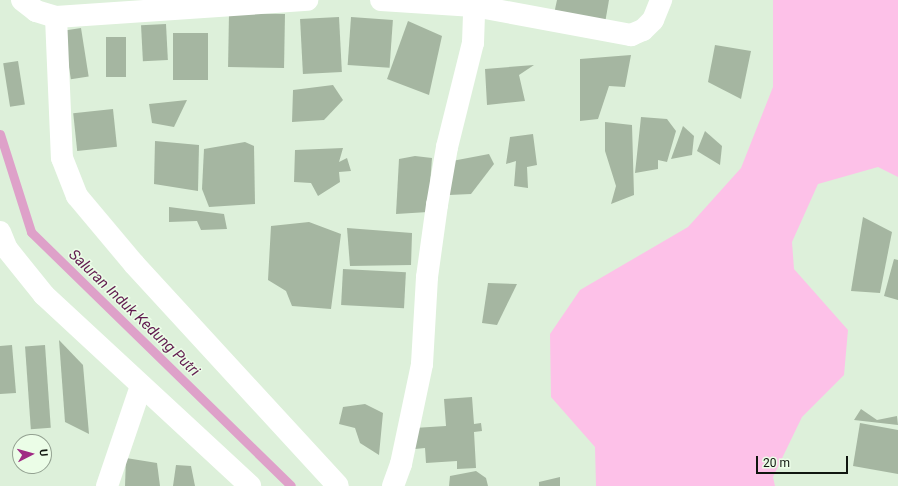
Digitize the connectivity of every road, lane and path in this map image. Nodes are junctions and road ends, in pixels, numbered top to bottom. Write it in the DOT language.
graph roads {
  1 [pos="22,0"];
  2 [pos="306,0"];
  3 [pos="381,0"];
  4 [pos="661,0"];
  5 [pos="474,6"];
  6 [pos="56,17"];
  7 [pos="0,232"];
  8 [pos="141,386"];
  9 [pos="107,486"];
  10 [pos="250,486"];
  11 [pos="338,486"];
  12 [pos="393,486"];
  1 -- 6 [label="street"];
  2 -- 6 [label="street"];
  3 -- 5 [label="street"];
  4 -- 5 [label="street"];
  5 -- 12 [label="street"];
  6 -- 11 [label="street"];
  7 -- 8 [label="street"];
  8 -- 9 [label="street"];
  8 -- 10 [label="street"];
}
